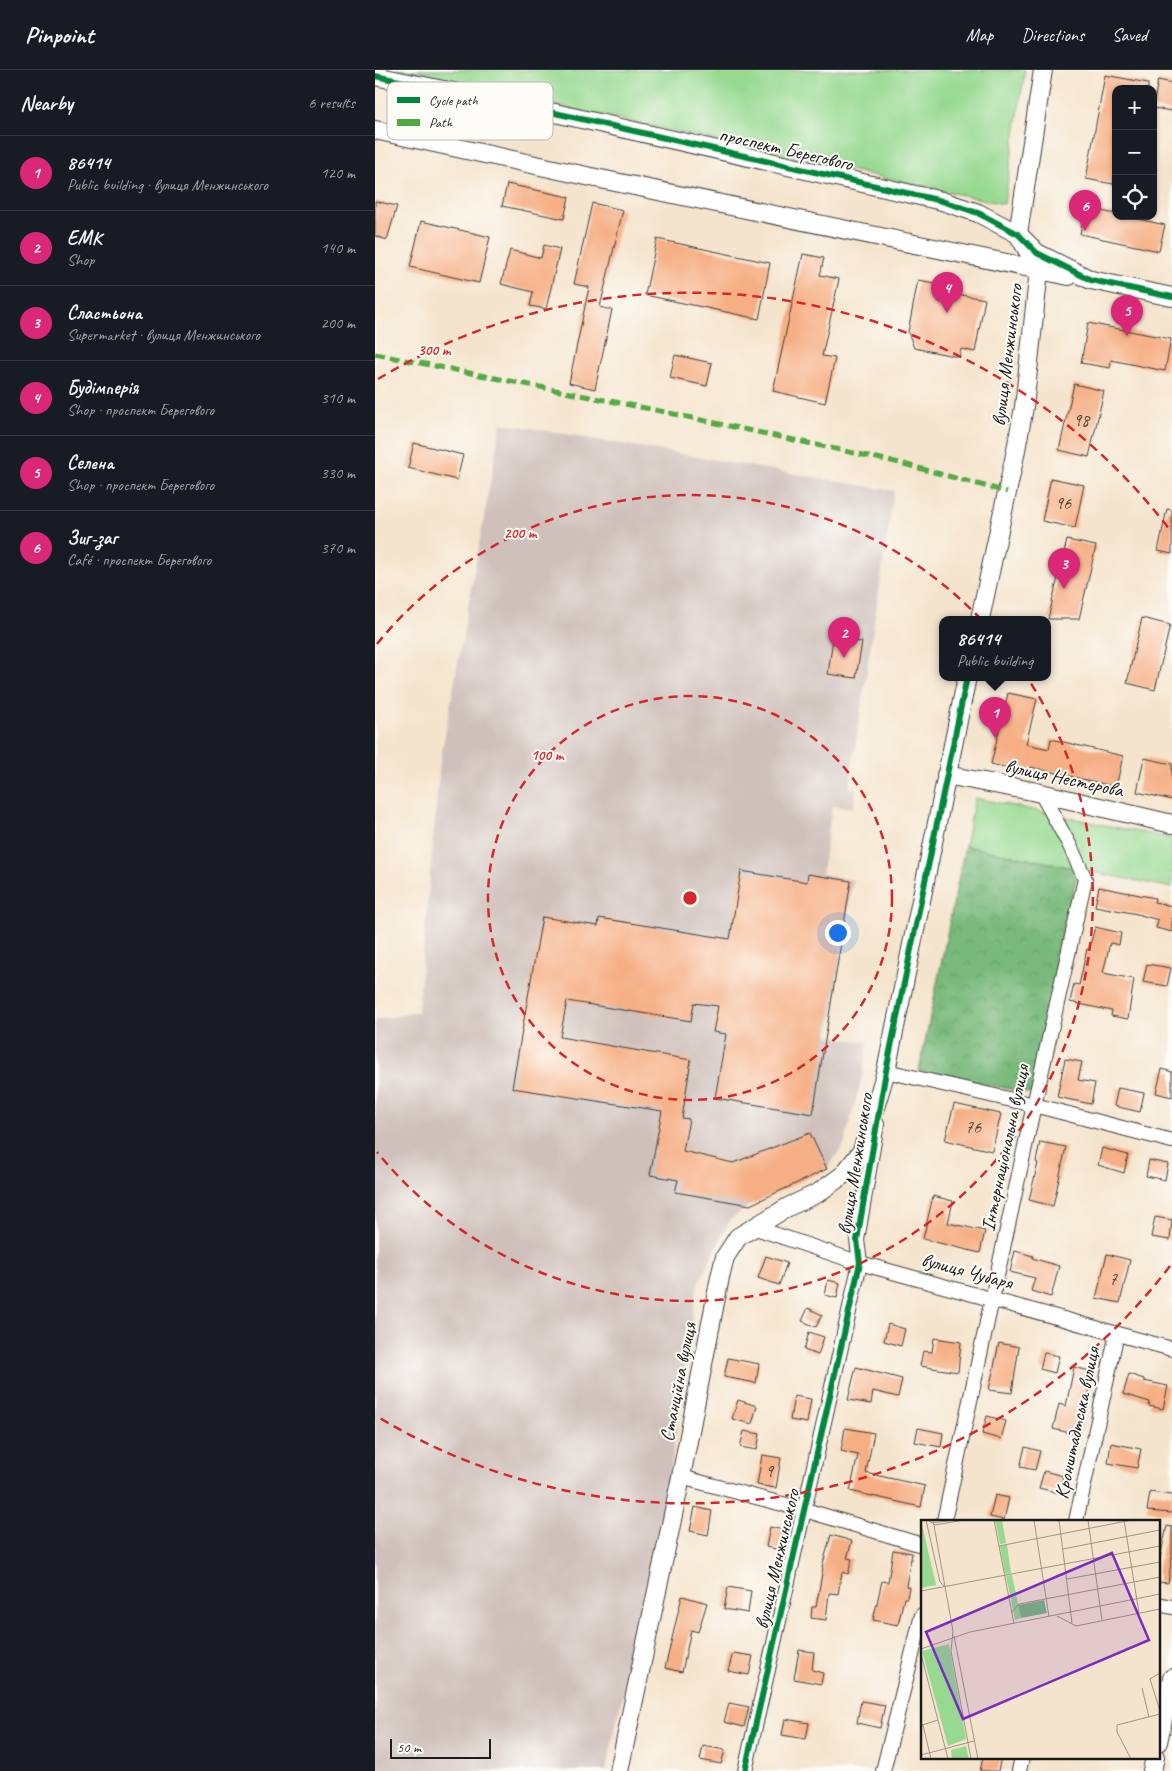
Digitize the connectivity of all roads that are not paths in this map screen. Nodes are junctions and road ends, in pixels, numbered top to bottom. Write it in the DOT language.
graph roads {
  1 [pos="1043,70"];
  2 [pos="375,76"];
  3 [pos="404,82"];
  4 [pos="553,113"];
  5 [pos="421,140"];
  6 [pos="1018,234"];
  7 [pos="1039,270"];
  8 [pos="1091,280"];
  9 [pos="1172,297"];
  10 [pos="981,616"];
  11 [pos="966,681"];
  12 [pos="946,775"];
  13 [pos="1041,793"];
  14 [pos="1172,824"];
  15 [pos="886,1071"];
  16 [pos="1034,1105"];
  17 [pos="1172,1141"];
  18 [pos="753,1227"];
  19 [pos="860,1263"];
  20 [pos="992,1299"];
  21 [pos="1117,1333"];
  22 [pos="1172,1349"];
  23 [pos="681,1476"];
  24 [pos="805,1510"];
  25 [pos="944,1520"];
  26 [pos="1076,1520"];
  27 [pos="921,1545"];
  28 [pos="1159,1604"];
  29 [pos="1172,1607"];
  30 [pos="921,1619"];
  31 [pos="1172,1678"];
  32 [pos="1159,1737"];
  33 [pos="1022,1758"];
  34 [pos="1155,1758"];
  35 [pos="619,1771"];
  36 [pos="745,1771"];
  37 [pos="883,1771"];
  38 [pos="1019,1771"];
  39 [pos="1152,1771"];
  1 -- 6 [label="street"];
  2 -- 3 [label="street, проспект Берегового"];
  4 -- 6 [label="street, проспект Берегового"];
  5 -- 7 [label="street"];
  6 -- 7 [label="street, вулиця Менжинського"];
  6 -- 8 [label="street, проспект Берегового"];
  7 -- 8 [label="street"];
  7 -- 10 [label="street, вулиця Менжинського"];
  8 -- 9 [label="street, проспект Берегового"];
  11 -- 12 [label="street, вулиця Менжинського"];
  12 -- 13 [label="street, вулиця Нестерова"];
  12 -- 15 [label="street, вулиця Менжинського"];
  13 -- 14 [label="street, вулиця Нестерова"];
  13 -- 16 [label="street, Інтернаціональна вулиця"];
  15 -- 16 [label="street"];
  15 -- 18 [label="street, Станційна вулиця"];
  15 -- 19 [label="street, вулиця Менжинського"];
  16 -- 17 [label="street"];
  16 -- 20 [label="street, Інтернаціональна вулиця"];
  18 -- 19 [label="street, вулиця Чубаря"];
  18 -- 23 [label="street, Станційна вулиця"];
  19 -- 20 [label="street, вулиця Чубаря"];
  19 -- 24 [label="street, вулиця Менжинського"];
  20 -- 21 [label="street, вулиця Чубаря"];
  20 -- 25 [label="street, Інтернаціональна вулиця"];
  21 -- 22 [label="street, вулиця Чубаря"];
  21 -- 26 [label="street, Кронштадтська вулиця"];
  23 -- 24 [label="street"];
  23 -- 35 [label="street, Станційна вулиця"];
  24 -- 27 [label="street"];
  24 -- 36 [label="street, вулиця Менжинського"];
  28 -- 29 [label="street"];
  30 -- 37 [label="street"];
  31 -- 32 [label="street"];
  33 -- 38 [label="street"];
  34 -- 39 [label="street"];
}
